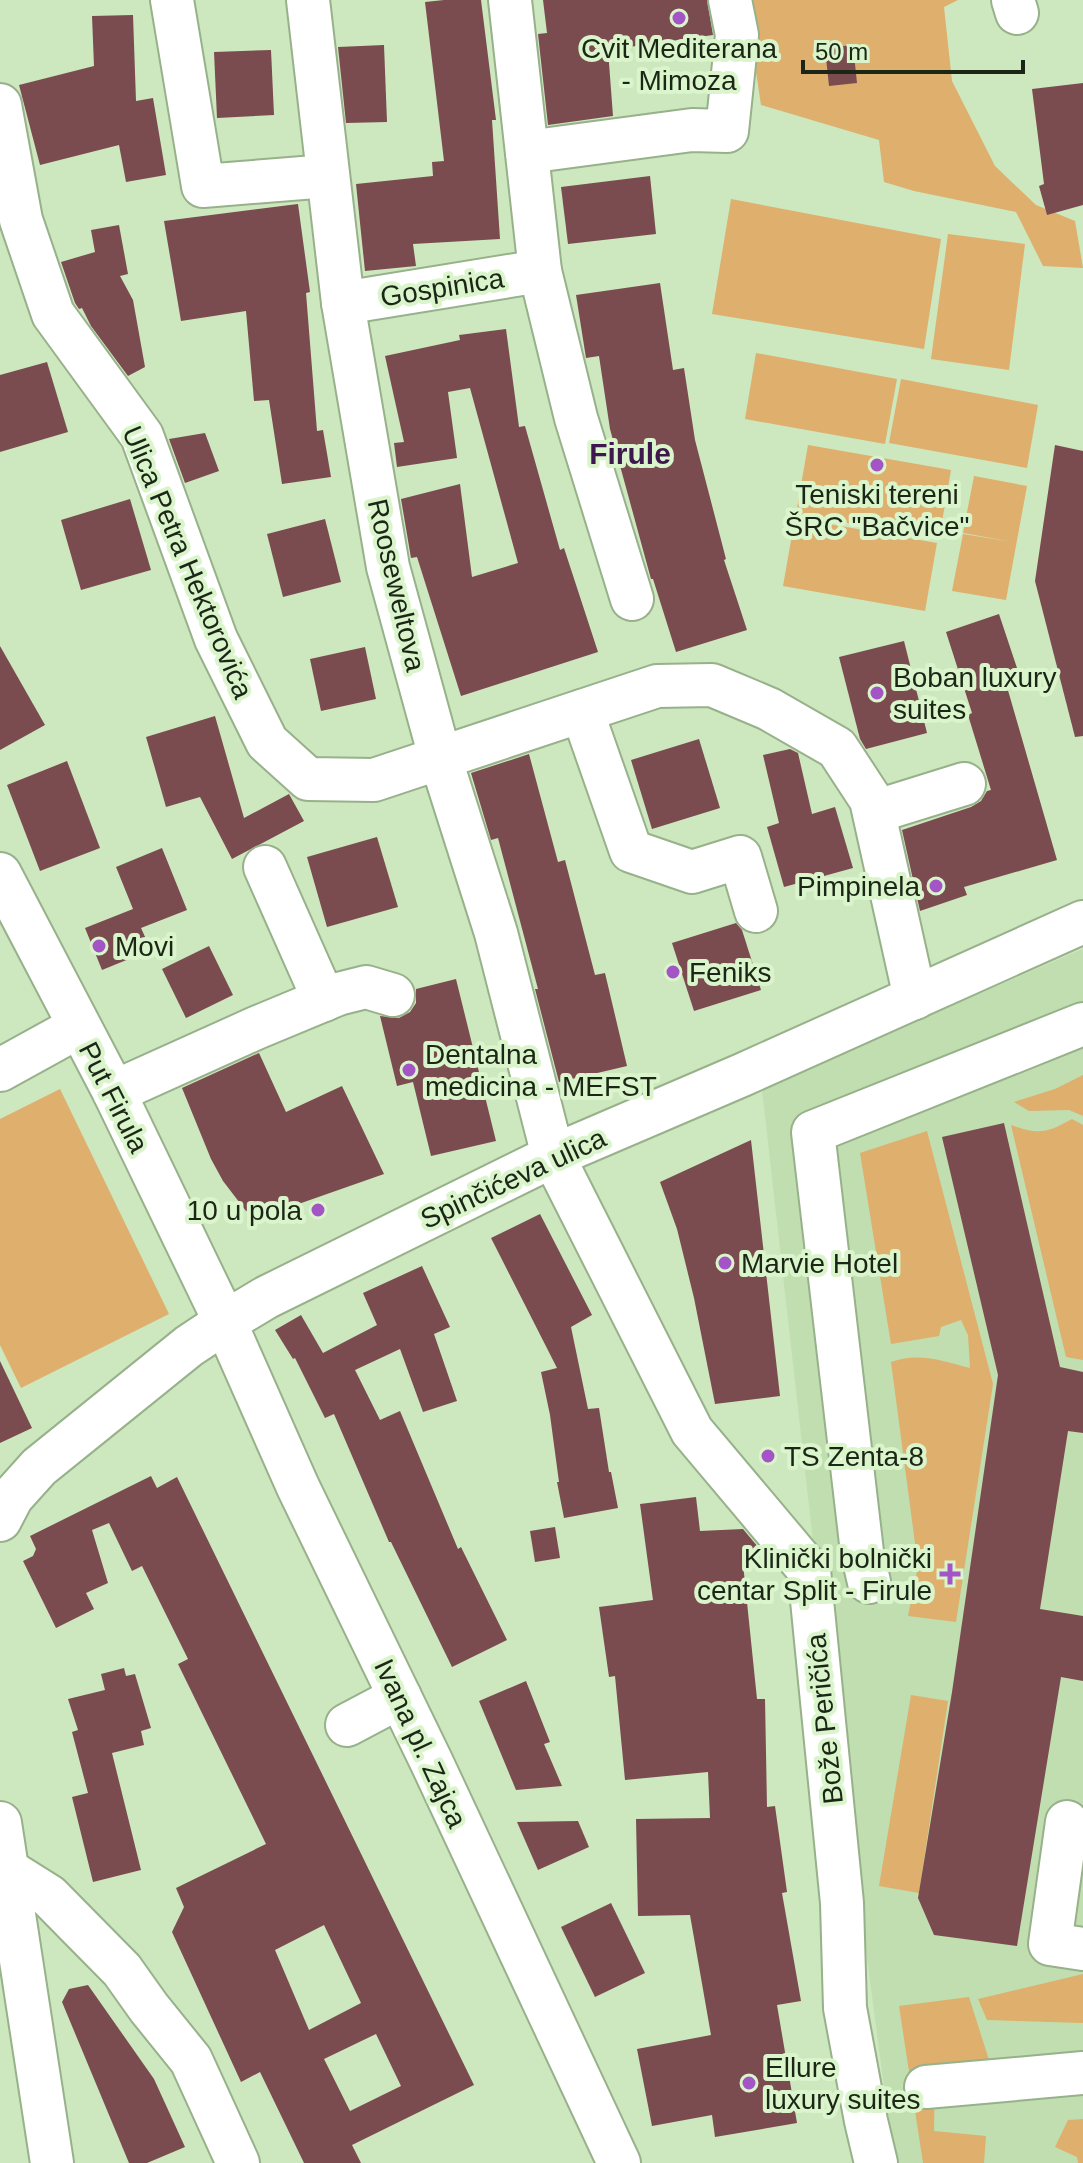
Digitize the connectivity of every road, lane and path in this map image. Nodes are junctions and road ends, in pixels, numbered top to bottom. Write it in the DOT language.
graph roads {
  1 [pos="172,0"];
  2 [pos="308,0"];
  3 [pos="510,0"];
  4 [pos="730,0"];
  5 [pos="0,105"];
  6 [pos="527,152"];
  7 [pos="328,176"];
  8 [pos="540,271"];
  9 [pos="343,303"];
  10 [pos="632,599"];
  11 [pos="582,711"];
  12 [pos="440,757"];
  13 [pos="964,784"];
  14 [pos="874,812"];
  15 [pos="265,867"];
  16 [pos="0,874"];
  17 [pos="756,911"];
  18 [pos="1083,922"];
  19 [pos="393,995"];
  20 [pos="915,998"];
  21 [pos="324,1000"];
  22 [pos="1083,1024"];
  23 [pos="78,1027"];
  24 [pos="0,1070"];
  25 [pos="114,1092"];
  26 [pos="553,1156"];
  27 [pos="225,1322"];
  28 [pos="0,1520"];
  29 [pos="809,1570"];
  30 [pos="400,1697"];
  31 [pos="347,1725"];
  32 [pos="1067,1822"];
  33 [pos="0,1823"];
  34 [pos="6,1869"];
  35 [pos="1083,1949"];
  36 [pos="1083,2073"];
  37 [pos="926,2087"];
  38 [pos="52,2163"];
  39 [pos="238,2163"];
  40 [pos="619,2163"];
  41 [pos="876,2163"];
  1 -- 7 [label="street"];
  2 -- 7 [label="street, Rooseweltova"];
  3 -- 6 [label="street, Gospinica"];
  4 -- 6 [label="street"];
  5 -- 12 [label="street, Ulica Petra Hektorovića"];
  6 -- 8 [label="street, Gospinica"];
  7 -- 9 [label="street, Rooseweltova"];
  8 -- 9 [label="street, Gospinica"];
  8 -- 10 [label="street, Gospinica"];
  9 -- 12 [label="street, Rooseweltova"];
  11 -- 12 [label="street, Ulica Petra Hektorovića"];
  11 -- 14 [label="street, Ulica Petra Hektorovića"];
  11 -- 17 [label="street"];
  12 -- 26 [label="street, Rooseweltova"];
  13 -- 14 [label="street"];
  14 -- 20 [label="street, Ulica Petra Hektorovića"];
  15 -- 21 [label="street"];
  16 -- 23 [label="street, Put Firula"];
  18 -- 20 [label="street, Spinčićeva ulica"];
  19 -- 21 [label="street"];
  20 -- 26 [label="street, Spinčićeva ulica"];
  21 -- 25 [label="street"];
  22 -- 29 [label="street"];
  23 -- 24 [label="street"];
  23 -- 25 [label="street, Put Firula"];
  25 -- 27 [label="street, Put Firula"];
  26 -- 27 [label="street, Spinčićeva ulica"];
  26 -- 29 [label="street"];
  27 -- 28 [label="street, Spinčićeva ulica"];
  27 -- 30 [label="street, Ivana pl. Zajca"];
  29 -- 41 [label="street, Bože Peričića"];
  30 -- 31 [label="street"];
  30 -- 40 [label="street, Ivana pl. Zajca"];
  32 -- 35 [label="street"];
  33 -- 34 [label="street"];
  34 -- 38 [label="street"];
  34 -- 39 [label="street"];
  36 -- 37 [label="street"];
}
